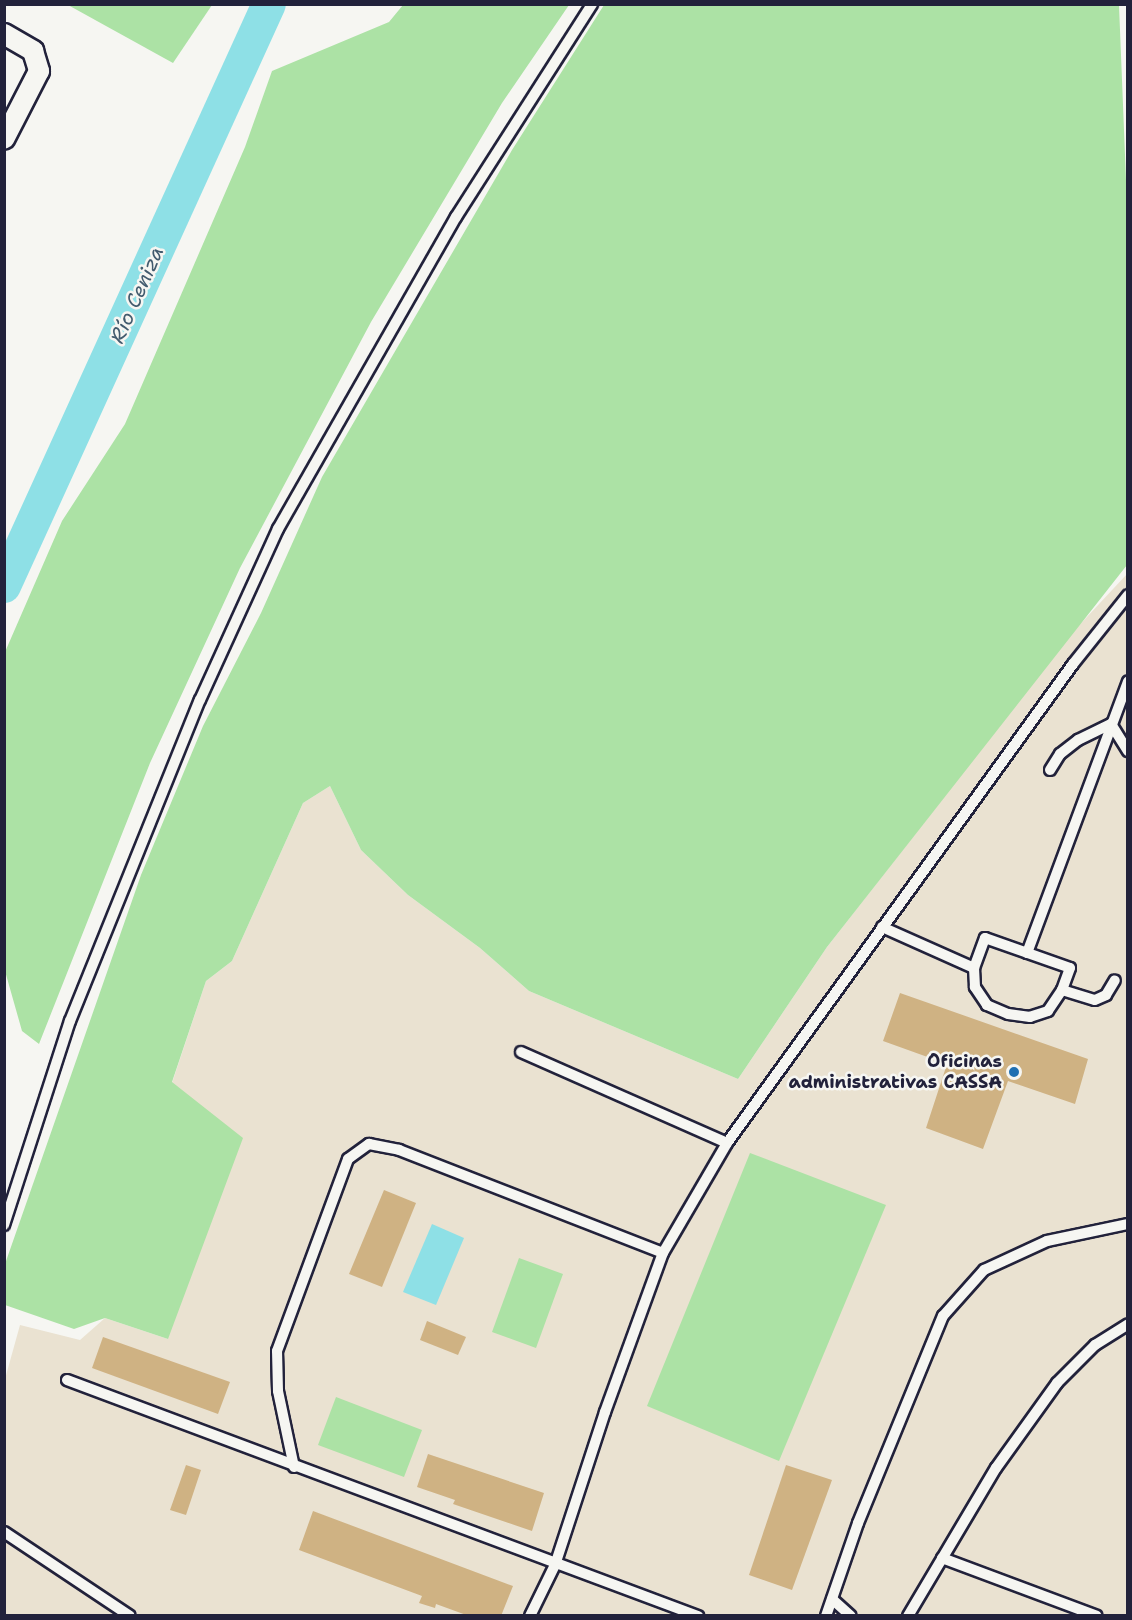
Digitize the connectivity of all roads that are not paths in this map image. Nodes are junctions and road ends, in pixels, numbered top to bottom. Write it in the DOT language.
graph roads {
  1 [pos="592,4"];
  2 [pos="4,34"];
  3 [pos="4,139"];
  4 [pos="1128,595"];
  5 [pos="1128,681"];
  6 [pos="1111,724"];
  7 [pos="1128,751"];
  8 [pos="1050,770"];
  9 [pos="882,927"];
  10 [pos="1028,952"];
  11 [pos="974,968"];
  12 [pos="1115,980"];
  13 [pos="1062,990"];
  14 [pos="521,1053"];
  15 [pos="727,1143"];
  16 [pos="1128,1224"];
  17 [pos="4,1225"];
  18 [pos="663,1253"];
  19 [pos="1128,1324"];
  20 [pos="67,1380"];
  21 [pos="294,1467"];
  22 [pos="4,1532"];
  23 [pos="942,1558"];
  24 [pos="555,1565"];
  25 [pos="832,1599"];
  26 [pos="130,1616"];
  27 [pos="530,1616"];
  28 [pos="698,1616"];
  29 [pos="826,1616"];
  30 [pos="851,1616"];
  31 [pos="908,1616"];
  32 [pos="1096,1616"];
  1 -- 17 [label="lane"];
  2 -- 3 [label="street"];
  4 -- 9 [label="lane"];
  5 -- 6 [label="lane"];
  6 -- 7 [label="lane"];
  6 -- 8 [label="lane"];
  6 -- 10 [label="lane"];
  9 -- 11 [label="lane"];
  9 -- 15 [label="lane"];
  10 -- 11 [label="lane"];
  10 -- 13 [label="lane"];
  11 -- 13 [label="lane"];
  12 -- 13 [label="lane"];
  14 -- 15 [label="lane"];
  15 -- 18 [label="lane"];
  16 -- 25 [label="lane"];
  18 -- 21 [label="lane"];
  18 -- 24 [label="lane"];
  19 -- 23 [label="lane"];
  20 -- 21 [label="lane"];
  21 -- 24 [label="lane"];
  22 -- 26 [label="lane"];
  23 -- 31 [label="lane"];
  23 -- 32 [label="lane"];
  24 -- 27 [label="lane"];
  24 -- 28 [label="lane"];
  25 -- 29 [label="lane"];
  25 -- 30 [label="lane"];
}
